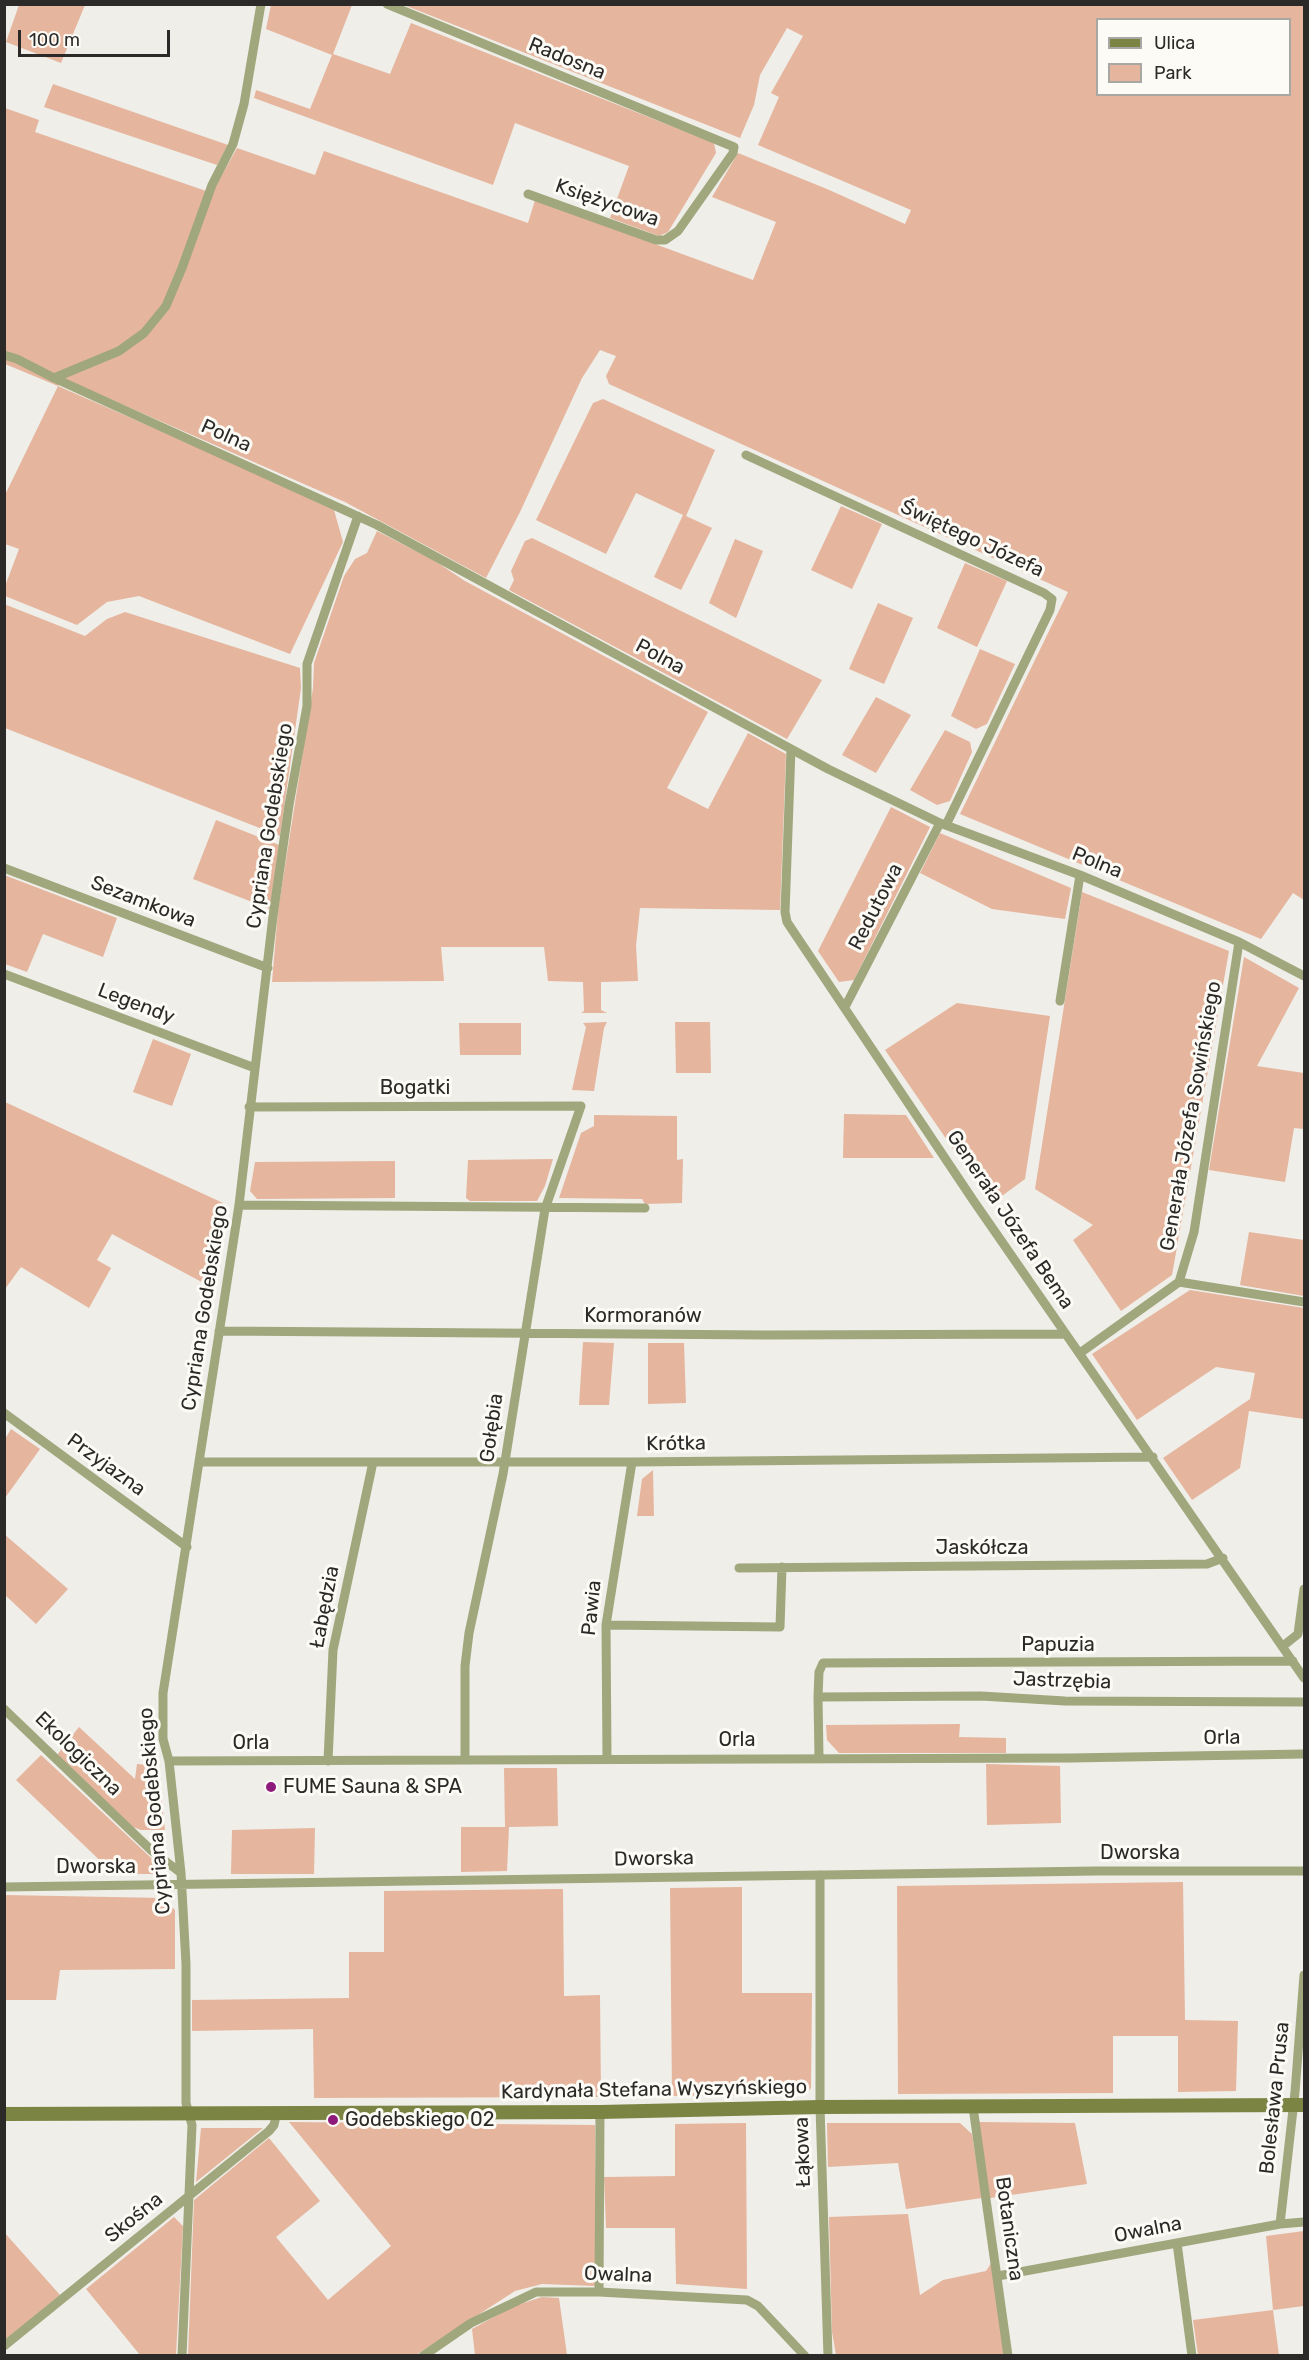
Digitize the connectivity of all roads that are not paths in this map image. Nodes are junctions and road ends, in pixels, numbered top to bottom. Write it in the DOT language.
graph roads {
  1 [pos="387,4"];
  2 [pos="259,6"];
  3 [pos="734,147"];
  4 [pos="528,194"];
  5 [pos="4,355"];
  6 [pos="54,378"];
  7 [pos="746,455"];
  8 [pos="358,516"];
  9 [pos="791,749"];
  10 [pos="943,824"];
  11 [pos="4,868"];
  12 [pos="1080,875"];
  13 [pos="1239,942"];
  14 [pos="268,968"];
  15 [pos="4,974"];
  16 [pos="1305,975"];
  17 [pos="1060,1001"];
  18 [pos="845,1007"];
  19 [pos="255,1068"];
  20 [pos="581,1106"];
  21 [pos="249,1107"];
  22 [pos="239,1205"];
  23 [pos="645,1208"];
  24 [pos="545,1209"];
  25 [pos="1179,1281"];
  26 [pos="1305,1302"];
  27 [pos="219,1332"];
  28 [pos="524,1333"];
  29 [pos="1066,1334"];
  30 [pos="1080,1353"];
  31 [pos="4,1413"];
  32 [pos="1153,1457"];
  33 [pos="200,1462"];
  34 [pos="374,1462"];
  35 [pos="504,1462"];
  36 [pos="632,1462"];
  37 [pos="187,1547"];
  38 [pos="1223,1558"];
  39 [pos="739,1568"];
  40 [pos="782,1568"];
  41 [pos="1305,1589"];
  42 [pos="606,1625"];
  43 [pos="1283,1646"];
  44 [pos="1293,1661"];
  45 [pos="1305,1678"];
  46 [pos="818,1697"];
  47 [pos="1305,1702"];
  48 [pos="4,1709"];
  49 [pos="1305,1754"];
  50 [pos="819,1758"];
  51 [pos="607,1759"];
  52 [pos="465,1760"];
  53 [pos="169,1761"];
  54 [pos="328,1761"];
  55 [pos="1305,1870"];
  56 [pos="180,1873"];
  57 [pos="820,1875"];
  58 [pos="181,1885"];
  59 [pos="4,1887"];
  60 [pos="1305,1975"];
  61 [pos="1299,2105"];
  62 [pos="820,2107"];
  63 [pos="973,2107"];
  64 [pos="277,2112"];
  65 [pos="600,2112"];
  66 [pos="188,2113"];
  67 [pos="4,2114"];
  68 [pos="190,2196"];
  69 [pos="1305,2222"];
  70 [pos="1280,2224"];
  71 [pos="1177,2243"];
  72 [pos="998,2276"];
  73 [pos="599,2292"];
  74 [pos="4,2346"];
  75 [pos="182,2355"];
  76 [pos="423,2355"];
  77 [pos="805,2355"];
  78 [pos="828,2355"];
  79 [pos="1008,2355"];
  80 [pos="1192,2355"];
  1 -- 3 [label="street, Radosna"];
  2 -- 6 [label="street"];
  3 -- 4 [label="street, Księżycowa"];
  5 -- 6 [label="street, Polna"];
  6 -- 8 [label="street, Polna"];
  7 -- 10 [label="street, Świętego Józefa"];
  8 -- 9 [label="street, Polna"];
  8 -- 14 [label="street, Cypriana Godebskiego"];
  9 -- 10 [label="street, Polna"];
  9 -- 18 [label="street, Generała Józefa Bema"];
  10 -- 12 [label="street, Polna"];
  10 -- 18 [label="street, Redutowa"];
  11 -- 14 [label="street, Sezamkowa"];
  12 -- 13 [label="street, Polna"];
  12 -- 17 [label="street"];
  13 -- 16 [label="street, Polna"];
  13 -- 25 [label="street, Generała Józefa Sowińskiego"];
  14 -- 19 [label="street, Cypriana Godebskiego"];
  15 -- 19 [label="street, Legendy"];
  18 -- 29 [label="street, Generała Józefa Bema"];
  19 -- 21 [label="street, Cypriana Godebskiego"];
  20 -- 21 [label="street, Bogatki"];
  20 -- 24 [label="street, Gołębia"];
  21 -- 22 [label="street, Cypriana Godebskiego"];
  22 -- 24 [label="street"];
  22 -- 27 [label="street, Cypriana Godebskiego"];
  23 -- 24 [label="street"];
  24 -- 28 [label="street, Gołębia"];
  25 -- 26 [label="street"];
  25 -- 30 [label="street, Generała Józefa Sowińskiego"];
  27 -- 28 [label="street, Kormoranów"];
  27 -- 33 [label="street, Cypriana Godebskiego"];
  28 -- 29 [label="street, Kormoranów"];
  28 -- 35 [label="street, Gołębia"];
  29 -- 30 [label="street, Generała Józefa Bema"];
  30 -- 32 [label="street, Generała Józefa Bema"];
  31 -- 37 [label="street, Przyjazna"];
  32 -- 36 [label="street, Krótka"];
  32 -- 38 [label="street, Generała Józefa Bema"];
  33 -- 34 [label="street, Krótka"];
  33 -- 37 [label="street, Cypriana Godebskiego"];
  34 -- 35 [label="street, Krótka"];
  34 -- 54 [label="street, Łabędzia"];
  35 -- 36 [label="street, Krótka"];
  35 -- 52 [label="street, Gołębia"];
  36 -- 42 [label="street, Pawia"];
  37 -- 53 [label="street, Cypriana Godebskiego"];
  38 -- 40 [label="street, Jaskółcza"];
  38 -- 43 [label="street, Generała Józefa Bema"];
  39 -- 40 [label="street, Jaskółcza"];
  40 -- 42 [label="street"];
  41 -- 43 [label="street"];
  42 -- 51 [label="street, Pawia"];
  43 -- 44 [label="street, Generała Józefa Bema"];
  44 -- 45 [label="street, Generała Józefa Bema"];
  44 -- 46 [label="street, Papuzia"];
  46 -- 47 [label="street, Jastrzębia"];
  46 -- 50 [label="street"];
  48 -- 56 [label="street, Ekologiczna"];
  49 -- 50 [label="street, Orla"];
  50 -- 51 [label="street, Orla"];
  51 -- 52 [label="street, Orla"];
  52 -- 54 [label="street, Orla"];
  53 -- 54 [label="street, Orla"];
  53 -- 56 [label="street, Cypriana Godebskiego"];
  55 -- 57 [label="street, Dworska"];
  56 -- 58 [label="street, Cypriana Godebskiego"];
  57 -- 58 [label="street, Dworska"];
  57 -- 62 [label="street, Łąkowa"];
  58 -- 59 [label="street, Dworska"];
  58 -- 66 [label="street, Cypriana Godebskiego"];
  60 -- 61 [label="street, Bolesława Prusa"];
  61 -- 63 [label="main road, Kardynała Stefana Wyszyńskiego"];
  61 -- 70 [label="street, Bolesława Prusa"];
  62 -- 63 [label="main road, Kardynała Stefana Wyszyńskiego"];
  62 -- 65 [label="main road, Kardynała Stefana Wyszyńskiego"];
  62 -- 78 [label="street, Łąkowa"];
  63 -- 72 [label="street, Botaniczna"];
  64 -- 65 [label="main road, Kardynała Stefana Wyszyńskiego"];
  64 -- 66 [label="main road, Kardynała Stefana Wyszyńskiego"];
  64 -- 68 [label="street, Skośna"];
  65 -- 73 [label="street"];
  66 -- 67 [label="main road, Kardynała Stefana Wyszyńskiego"];
  66 -- 68 [label="street, Cypriana Godebskiego"];
  68 -- 74 [label="street, Skośna"];
  68 -- 75 [label="street, Cypriana Godebskiego"];
  69 -- 70 [label="street, Owalna"];
  70 -- 71 [label="street, Owalna"];
  71 -- 72 [label="street, Owalna"];
  71 -- 80 [label="street"];
  72 -- 79 [label="street, Botaniczna"];
  73 -- 76 [label="street, Owalna"];
  73 -- 77 [label="street, Owalna"];
}
